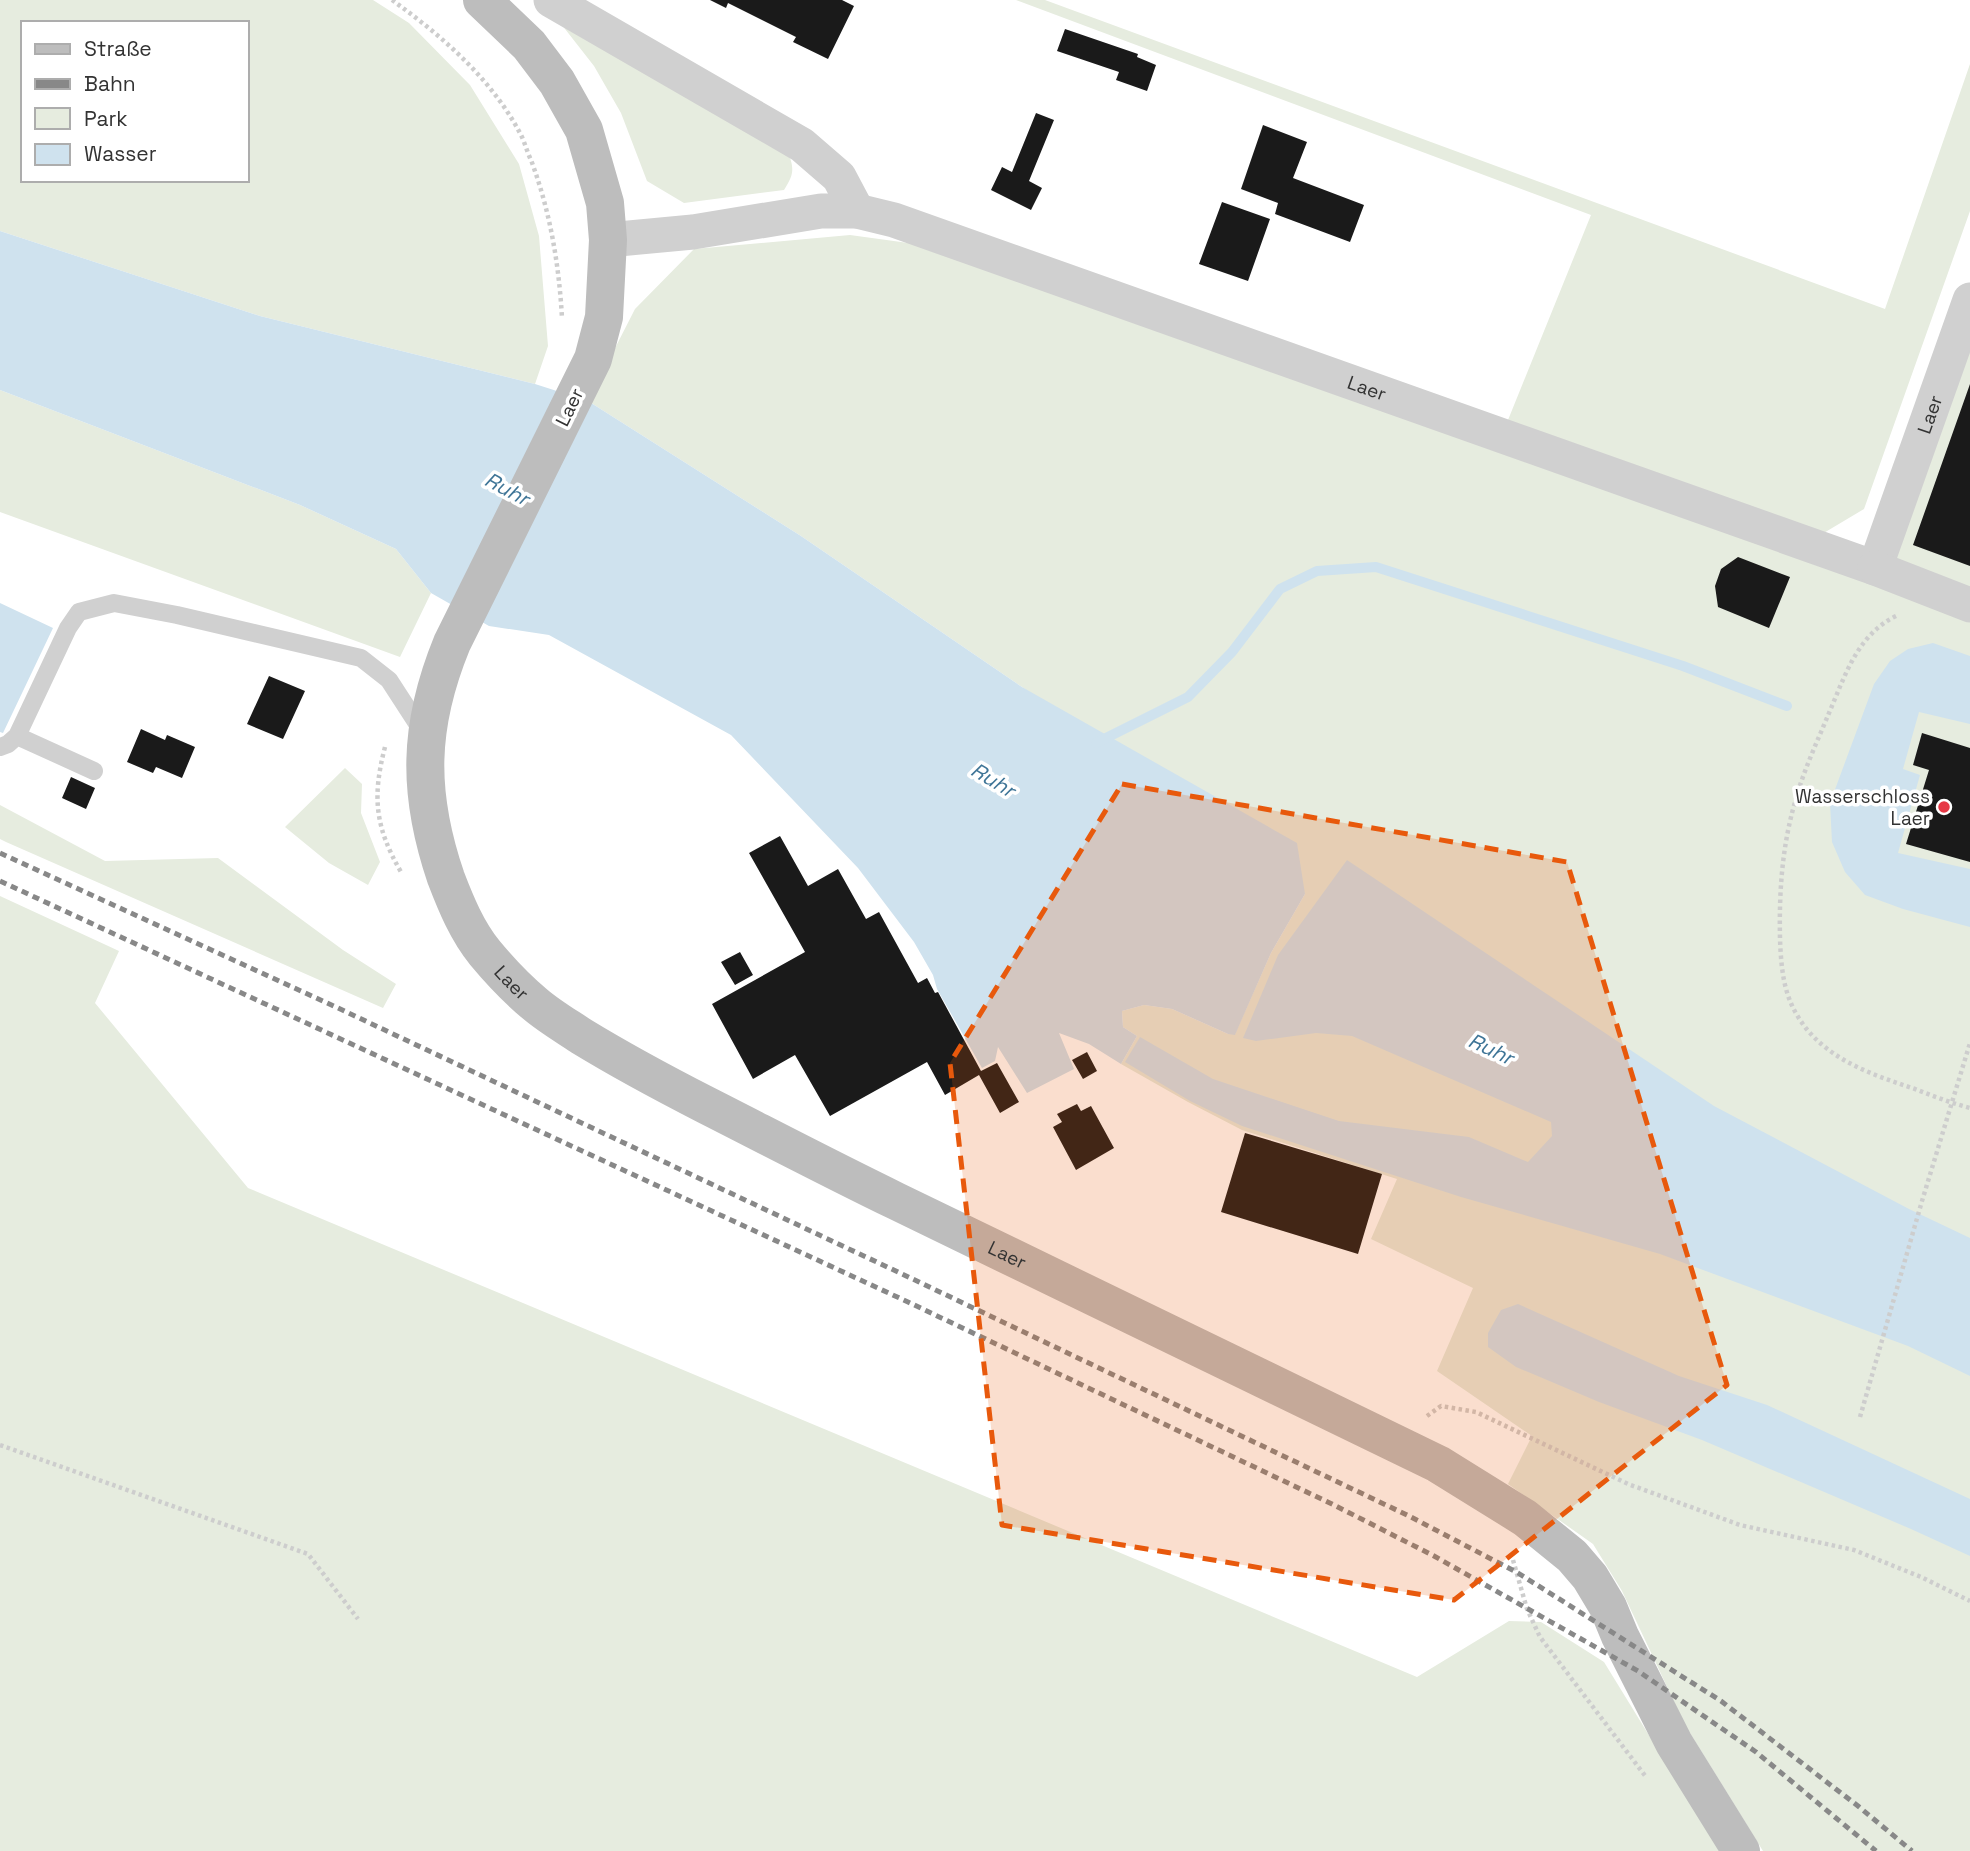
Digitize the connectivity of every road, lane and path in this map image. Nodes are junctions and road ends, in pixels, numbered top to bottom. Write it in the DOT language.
graph roads {
  1 [pos="392,0"];
  2 [pos="482,0"];
  3 [pos="551,0"];
  4 [pos="857,211"];
  5 [pos="608,240"];
  6 [pos="1970,300"];
  7 [pos="562,328"];
  8 [pos="1875,568"];
  9 [pos="1936,593"];
  10 [pos="1970,605"];
  11 [pos="18,736"];
  12 [pos="426,737"];
  13 [pos="0,747"];
  14 [pos="94,771"];
  15 [pos="1970,1044"];
  16 [pos="1951,1103"];
  17 [pos="1970,1108"];
  18 [pos="1860,1417"];
  19 [pos="1419,1421"];
  20 [pos="0,1445"];
  21 [pos="1970,1601"];
  22 [pos="358,1619"];
  23 [pos="1741,1851"];
  1 -- 7 [label="path"];
  2 -- 5 [label="main road, Laer"];
  3 -- 4 [label="street"];
  4 -- 5 [label="street, Laer"];
  4 -- 8 [label="street, Laer"];
  5 -- 12 [label="main road, Laer"];
  6 -- 8 [label="street, Laer"];
  8 -- 9 [label="street, Laer"];
  9 -- 10 [label="street, Laer"];
  9 -- 16 [label="path"];
  11 -- 12 [label="lane"];
  11 -- 13 [label="lane"];
  11 -- 14 [label="lane"];
  12 -- 23 [label="main road, Laer"];
  15 -- 16 [label="path"];
  16 -- 17 [label="path"];
  16 -- 18 [label="path"];
  19 -- 21 [label="path"];
  20 -- 22 [label="path"];
}
